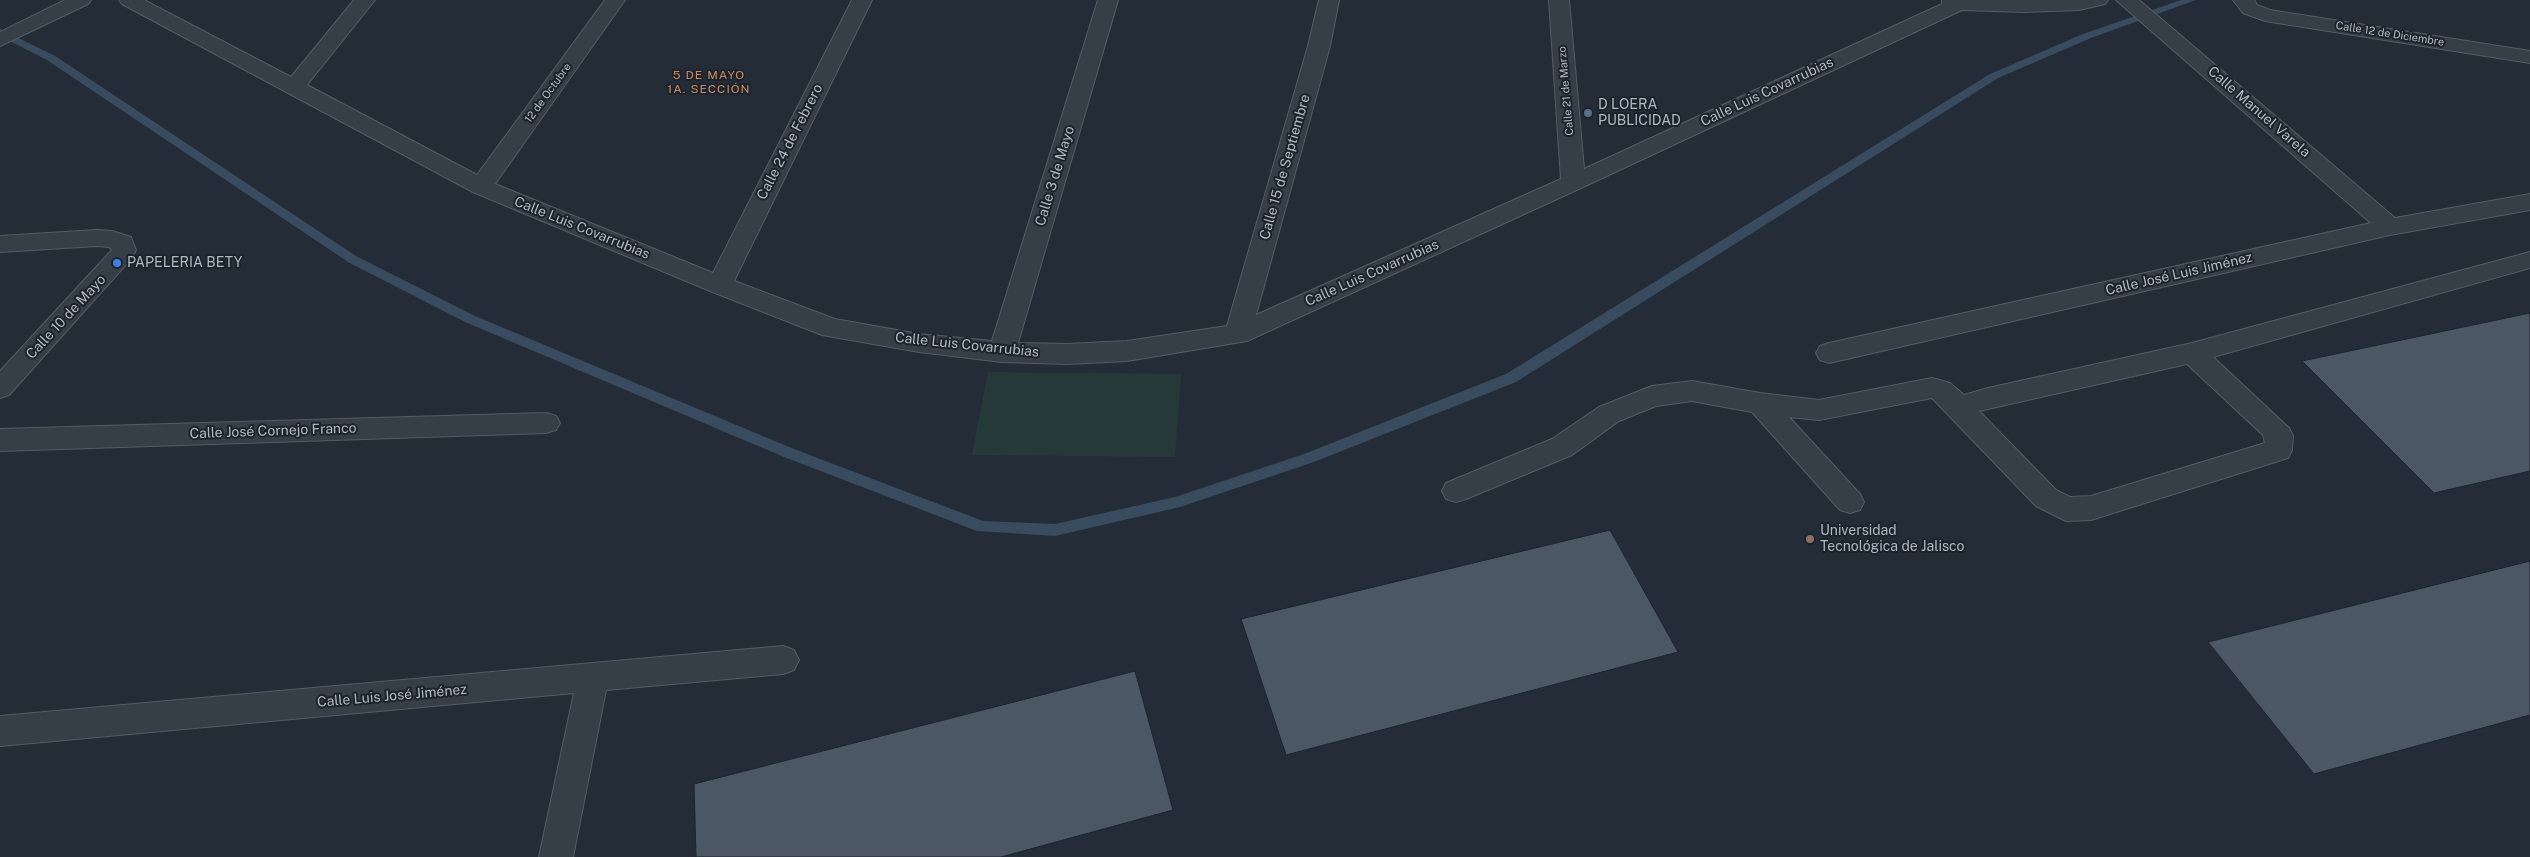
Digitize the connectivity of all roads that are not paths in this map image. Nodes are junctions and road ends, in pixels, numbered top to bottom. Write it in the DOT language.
graph roads {
  1 [pos="129,0"];
  2 [pos="364,0"];
  3 [pos="615,0"];
  4 [pos="862,0"];
  5 [pos="1108,0"];
  6 [pos="1329,0"];
  7 [pos="1559,0"];
  8 [pos="2098,0"];
  9 [pos="1957,1"];
  10 [pos="74,4"];
  11 [pos="2131,4"];
  12 [pos="2247,4"];
  13 [pos="0,40"];
  14 [pos="2530,57"];
  15 [pos="293,88"];
  16 [pos="1574,183"];
  17 [pos="481,187"];
  18 [pos="2530,202"];
  19 [pos="2505,206"];
  20 [pos="2530,215"];
  21 [pos="2390,227"];
  22 [pos="0,244"];
  23 [pos="2530,260"];
  24 [pos="719,285"];
  25 [pos="1238,334"];
  26 [pos="1002,352"];
  27 [pos="1829,353"];
  28 [pos="2192,353"];
  29 [pos="0,388"];
  30 [pos="1760,403"];
  31 [pos="1959,407"];
  32 [pos="546,423"];
  33 [pos="0,440"];
  34 [pos="1456,492"];
  35 [pos="1850,502"];
  36 [pos="783,660"];
  37 [pos="593,678"];
  38 [pos="0,731"];
  39 [pos="556,857"];
  1 -- 15 [label="street, Calle Luis Covarrubias"];
  2 -- 15 [label="street"];
  3 -- 17 [label="street, 12 de Octubre"];
  4 -- 24 [label="street, Calle 24 de Febrero"];
  5 -- 26 [label="street, Calle 3 de Mayo"];
  6 -- 25 [label="street, Calle 15 de Septiembre"];
  7 -- 16 [label="street, Calle 21 de Marzo"];
  8 -- 9 [label="street, Calle Luis Covarrubias"];
  9 -- 16 [label="street, Calle Luis Covarrubias"];
  10 -- 13 [label="street"];
  11 -- 21 [label="street, Calle Manuel Varela"];
  12 -- 14 [label="street, Calle 12 de Diciembre"];
  15 -- 17 [label="street, Calle Luis Covarrubias"];
  16 -- 25 [label="street, Calle Luis Covarrubias"];
  17 -- 24 [label="street, Calle Luis Covarrubias"];
  18 -- 19 [label="street, Calle José Luis Jiménez"];
  19 -- 20 [label="street"];
  19 -- 21 [label="street, Calle José Luis Jiménez"];
  21 -- 27 [label="street, Calle José Luis Jiménez"];
  22 -- 29 [label="street, Calle 10 de Mayo"];
  23 -- 28 [label="street"];
  24 -- 26 [label="street, Calle Luis Covarrubias"];
  25 -- 26 [label="street, Calle Luis Covarrubias"];
  28 -- 31 [label="street"];
  28 -- 31 [label="street"];
  30 -- 31 [label="street"];
  30 -- 34 [label="street"];
  30 -- 35 [label="street"];
  32 -- 33 [label="street, Calle José Cornejo Franco"];
  36 -- 37 [label="street, Calle Luis José Jiménez"];
  37 -- 38 [label="street, Calle Luis José Jiménez"];
  37 -- 39 [label="street"];
}
